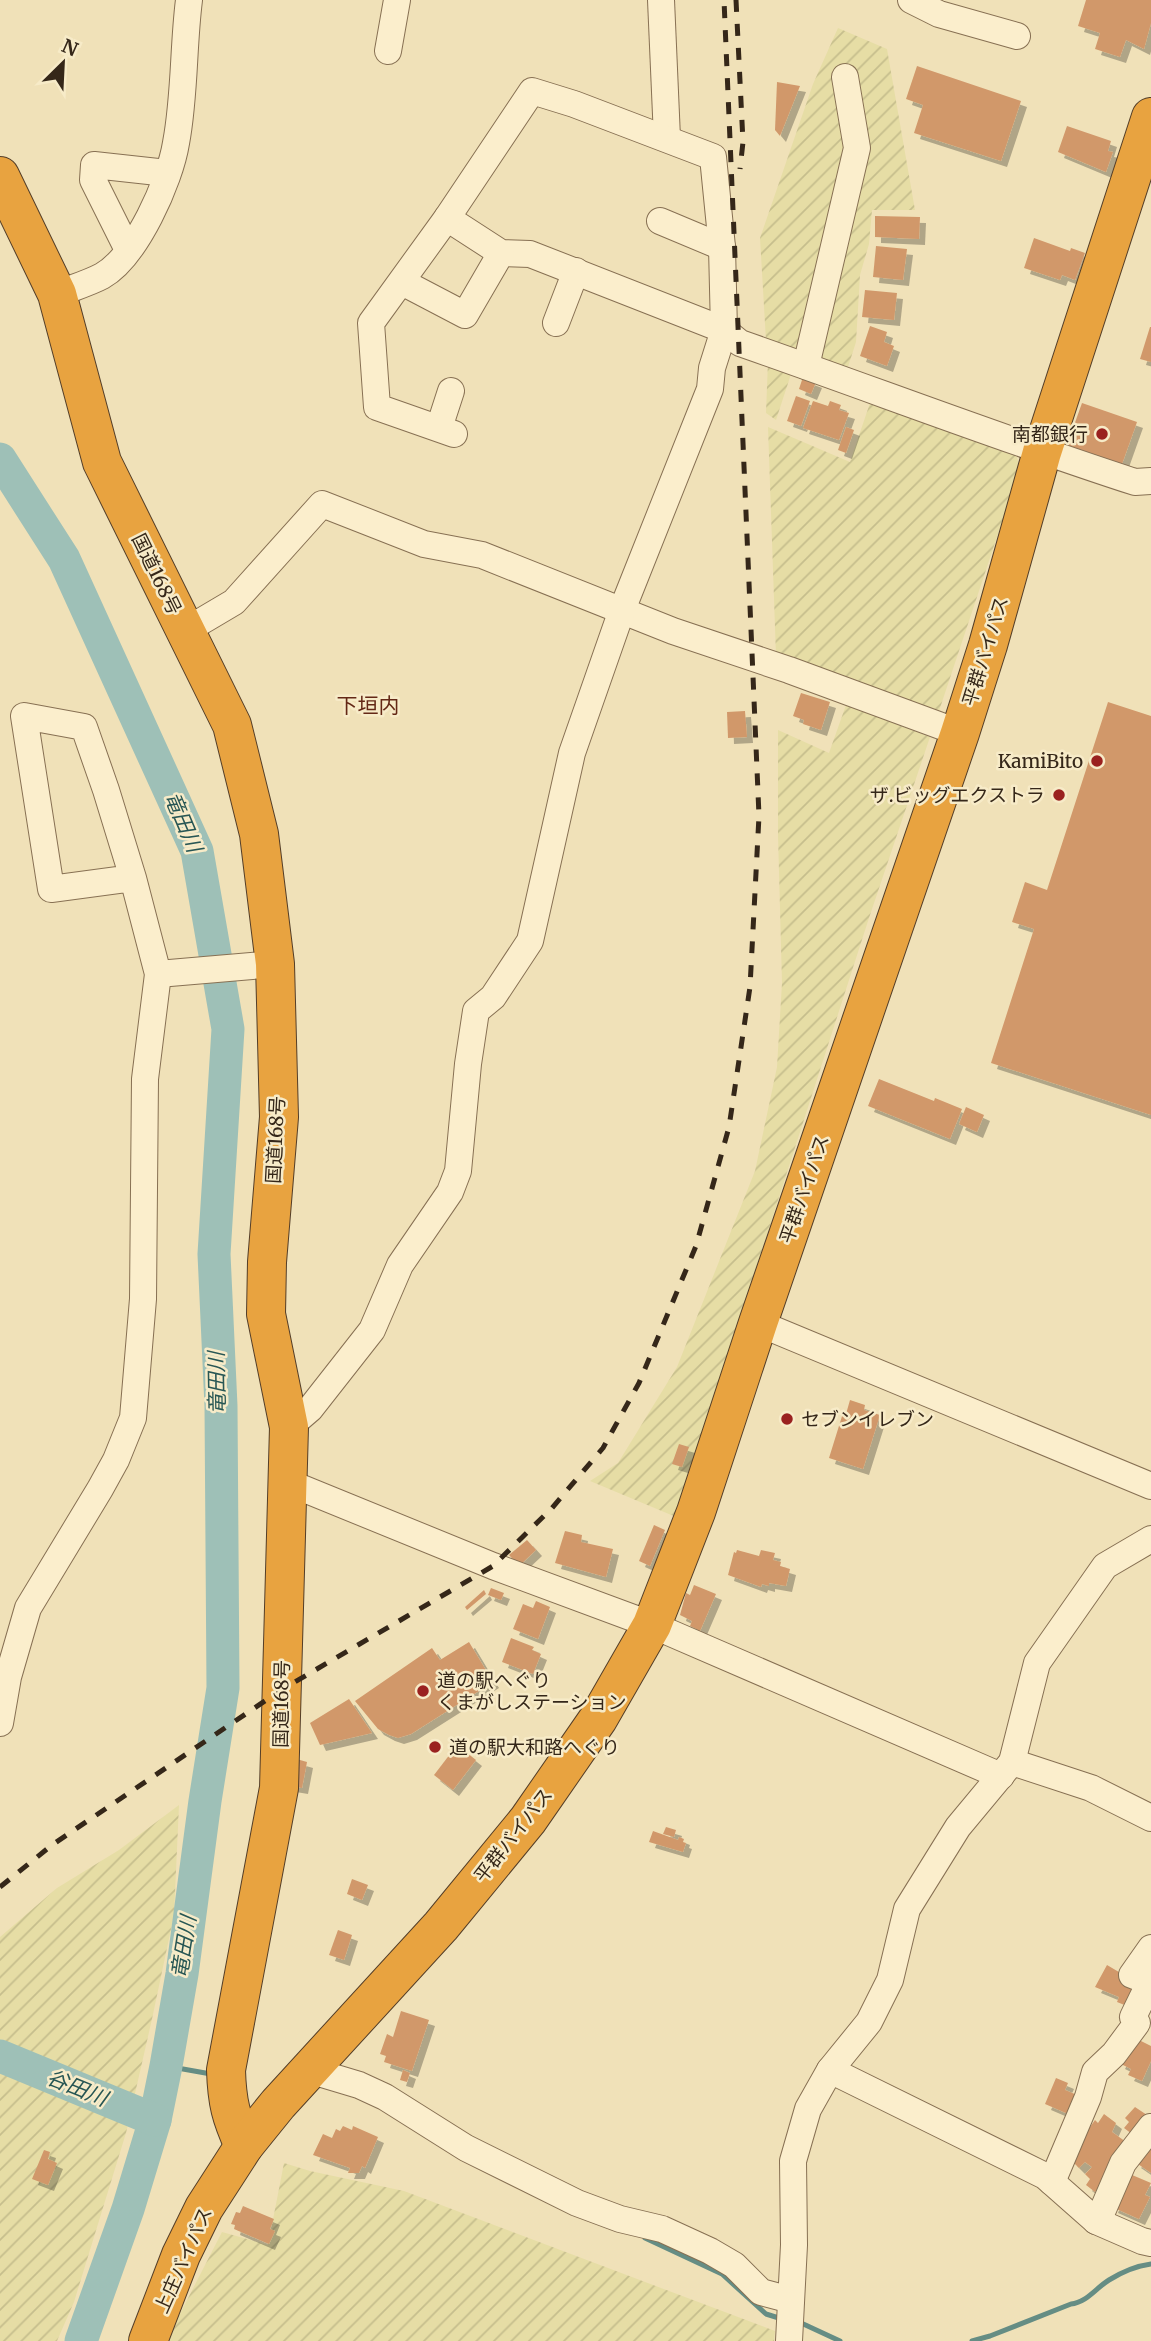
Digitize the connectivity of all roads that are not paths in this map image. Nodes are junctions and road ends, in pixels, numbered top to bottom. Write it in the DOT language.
graph roads {
  1 [pos="189,0"];
  2 [pos="397,0"];
  3 [pos="661,0"];
  4 [pos="911,0"];
  5 [pos="1017,36"];
  6 [pos="388,51"];
  7 [pos="845,77"];
  8 [pos="1151,117"];
  9 [pos="667,138"];
  10 [pos="167,173"];
  11 [pos="0,176"];
  12 [pos="447,218"];
  13 [pos="660,221"];
  14 [pos="722,247"];
  15 [pos="128,250"];
  16 [pos="501,253"];
  17 [pos="576,271"];
  18 [pos="402,282"];
  19 [pos="57,294"];
  20 [pos="556,323"];
  21 [pos="724,330"];
  22 [pos="806,366"];
  23 [pos="451,391"];
  24 [pos="1042,452"];
  25 [pos="1151,481"];
  26 [pos="622,610"];
  27 [pos="186,631"];
  28 [pos="960,733"];
  29 [pos="133,878"];
  30 [pos="258,966"];
  31 [pos="158,974"];
  32 [pos="758,1323"];
  33 [pos="289,1427"];
  34 [pos="287,1482"];
  35 [pos="1151,1486"];
  36 [pos="1151,1539"];
  37 [pos="652,1625"];
  38 [pos="0,1723"];
  39 [pos="1006,1769"];
  40 [pos="1151,1818"];
  41 [pos="1151,1948"];
  42 [pos="309,2070"];
  43 [pos="830,2070"];
  44 [pos="1151,2127"];
  45 [pos="244,2146"];
  46 [pos="1052,2182"];
  47 [pos="1096,2221"];
  48 [pos="1151,2243"];
  49 [pos="790,2319"];
  50 [pos="148,2341"];
  1 -- 10 [label="street"];
  2 -- 6 [label="street"];
  3 -- 9 [label="street"];
  4 -- 5 [label="street"];
  7 -- 22 [label="street"];
  8 -- 24 [label="highway, 平群バイパス"];
  9 -- 12 [label="street"];
  9 -- 14 [label="street"];
  10 -- 15 [label="street"];
  10 -- 15 [label="street"];
  11 -- 19 [label="highway, 国道168号"];
  12 -- 16 [label="street"];
  12 -- 18 [label="street"];
  13 -- 14 [label="street"];
  14 -- 21 [label="street"];
  15 -- 19 [label="street"];
  16 -- 17 [label="street"];
  16 -- 18 [label="street"];
  17 -- 20 [label="street"];
  17 -- 21 [label="street"];
  18 -- 23 [label="street"];
  19 -- 27 [label="highway, 国道168号"];
  21 -- 22 [label="street"];
  21 -- 26 [label="street"];
  22 -- 24 [label="street"];
  24 -- 25 [label="street"];
  24 -- 28 [label="highway, 平群バイパス"];
  26 -- 27 [label="street"];
  26 -- 28 [label="street"];
  26 -- 33 [label="street"];
  27 -- 30 [label="highway, 国道168号"];
  28 -- 32 [label="highway, 平群バイパス"];
  29 -- 29 [label="street"];
  29 -- 31 [label="street"];
  30 -- 31 [label="street"];
  30 -- 33 [label="highway, 国道168号"];
  31 -- 38 [label="street"];
  32 -- 35 [label="street"];
  32 -- 37 [label="highway, 平群バイパス"];
  33 -- 34 [label="highway, 国道168号"];
  34 -- 37 [label="street"];
  34 -- 45 [label="highway, 国道168号"];
  36 -- 39 [label="street"];
  37 -- 39 [label="street"];
  37 -- 42 [label="highway, 平群バイパス"];
  39 -- 40 [label="street"];
  39 -- 43 [label="street"];
  41 -- 46 [label="street"];
  42 -- 45 [label="highway, 平群バイパス"];
  42 -- 49 [label="street"];
  43 -- 46 [label="street"];
  43 -- 49 [label="street"];
  44 -- 47 [label="street"];
  45 -- 50 [label="highway, 上庄バイパス"];
  46 -- 47 [label="street"];
  47 -- 48 [label="street"];
}
